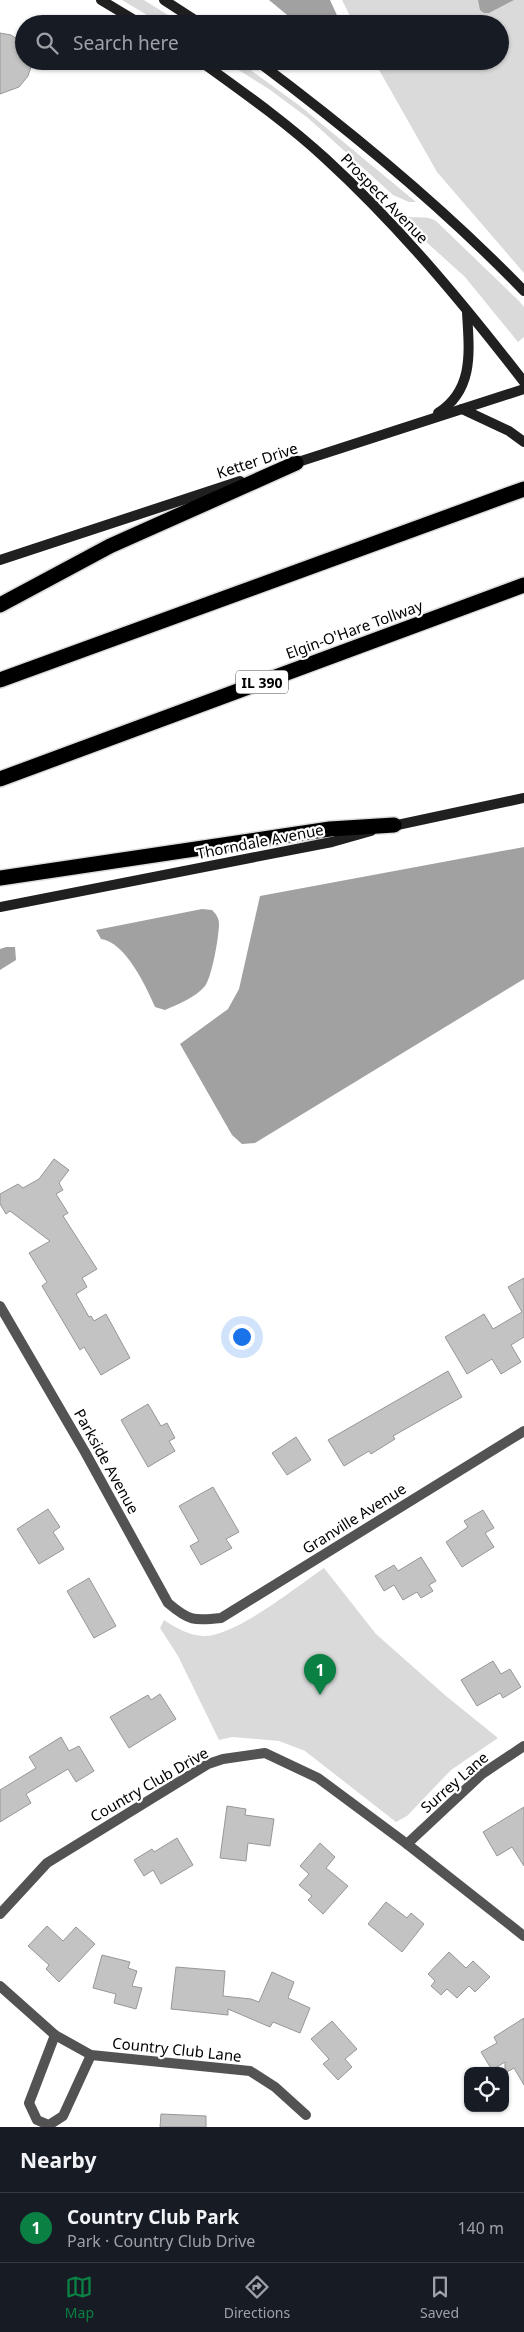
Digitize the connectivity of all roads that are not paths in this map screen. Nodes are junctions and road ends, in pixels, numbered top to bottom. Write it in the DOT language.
graph roads {
  1 [pos="100,0"];
  2 [pos="164,0"];
  3 [pos="125,15"];
  4 [pos="187,15"];
  5 [pos="212,70"];
  6 [pos="269,70"];
  7 [pos="524,292"];
  8 [pos="467,312"];
  9 [pos="524,382"];
  10 [pos="524,389"];
  11 [pos="462,409"];
  12 [pos="426,421"];
  13 [pos="524,442"];
  14 [pos="296,463"];
  15 [pos="524,489"];
  16 [pos="0,560"];
  17 [pos="524,585"];
  18 [pos="0,605"];
  19 [pos="0,680"];
  20 [pos="0,779"];
  21 [pos="524,798"];
  22 [pos="394,825"];
  23 [pos="0,878"];
  24 [pos="0,906"];
  25 [pos="0,1306"];
  26 [pos="524,1431"];
  27 [pos="196,1620"];
  28 [pos="524,1746"];
  29 [pos="407,1844"];
  30 [pos="0,1914"];
  31 [pos="524,1936"];
  32 [pos="0,1986"];
  33 [pos="55,2035"];
  34 [pos="91,2055"];
  35 [pos="306,2115"];
  1 -- 3 [label="main road"];
  2 -- 4 [label="main road"];
  5 -- 8 [label="main road, Prospect Avenue"];
  6 -- 7 [label="main road, Prospect Avenue"];
  8 -- 9 [label="main road, Prospect Avenue"];
  8 -- 12 [label="main road"];
  10 -- 11 [label="main road, Ketter Drive"];
  11 -- 12 [label="main road, Ketter Drive"];
  11 -- 13 [label="main road"];
  12 -- 14 [label="main road, Ketter Drive"];
  14 -- 16 [label="main road, Ketter Drive"];
  14 -- 18 [label="highway"];
  15 -- 19 [label="highway"];
  17 -- 20 [label="highway, Elgin-O'Hare Tollway / IL 390"];
  21 -- 22 [label="main road, Thorndale Avenue"];
  22 -- 23 [label="highway"];
  22 -- 24 [label="main road, Thorndale Avenue"];
  25 -- 27 [label="street, Parkside Avenue"];
  26 -- 27 [label="street, Granville Avenue"];
  28 -- 29 [label="street, Surrey Lane"];
  29 -- 30 [label="street, Country Club Drive"];
  29 -- 31 [label="street, Country Club Drive"];
  32 -- 33 [label="street, Country Club Lane"];
  33 -- 34 [label="street, Country Club Lane"];
  33 -- 34 [label="street, Country Club Lane"];
  34 -- 35 [label="street, Country Club Lane"];
}
